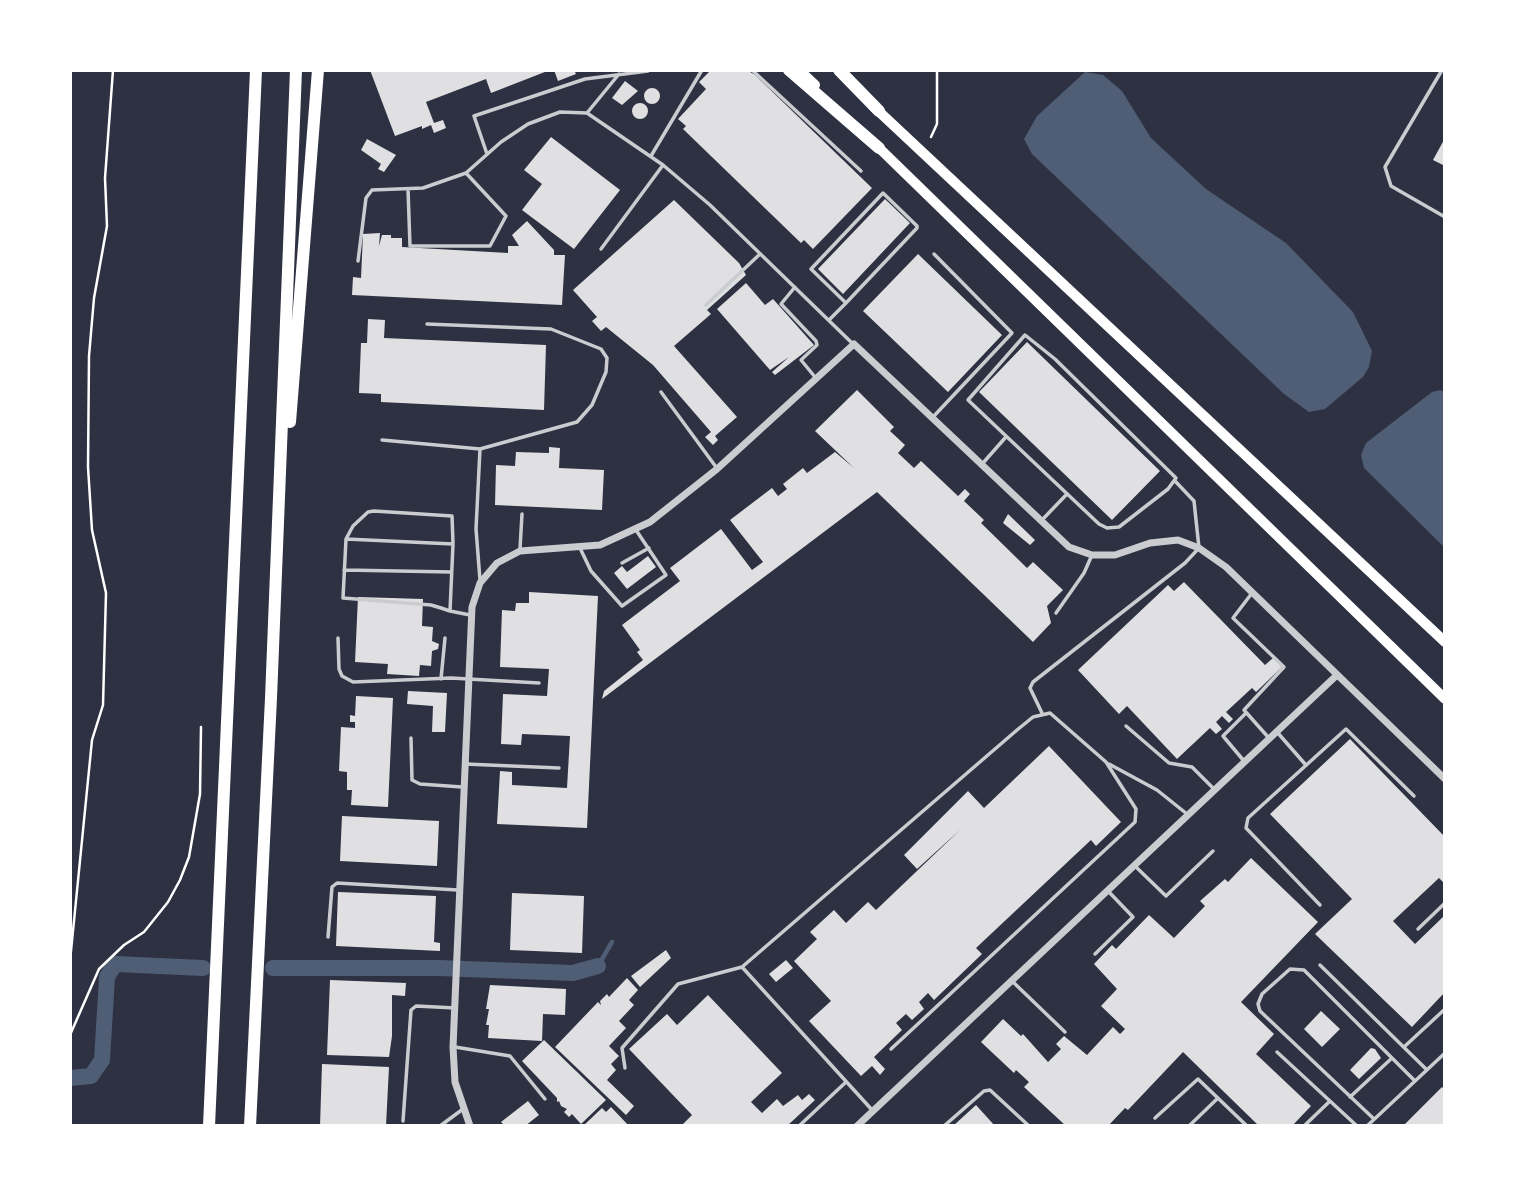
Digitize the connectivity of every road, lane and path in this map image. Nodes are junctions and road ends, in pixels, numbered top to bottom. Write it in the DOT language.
graph roads {
  1 [pos="113,70"];
  2 [pos="256,70"];
  3 [pos="296,70"];
  4 [pos="318,70"];
  5 [pos="702,70"];
  6 [pos="752,70"];
  7 [pos="789,70"];
  8 [pos="799,70"];
  9 [pos="832,70"];
  10 [pos="839,70"];
  11 [pos="937,70"];
  12 [pos="1442,70"];
  13 [pos="648,71"];
  14 [pos="619,73"];
  15 [pos="879,111"];
  16 [pos="587,113"];
  17 [pos="931,137"];
  18 [pos="879,148"];
  19 [pos="487,154"];
  20 [pos="651,156"];
  21 [pos="663,165"];
  22 [pos="861,171"];
  23 [pos="466,173"];
  24 [pos="408,189"];
  25 [pos="1445,217"];
  26 [pos="601,249"];
  27 [pos="760,254"];
  28 [pos="934,254"];
  29 [pos="358,261"];
  30 [pos="795,287"];
  31 [pos="846,303"];
  32 [pos="706,305"];
  33 [pos="829,320"];
  34 [pos="427,324"];
  35 [pos="854,344"];
  36 [pos="817,379"];
  37 [pos="661,392"];
  38 [pos="932,418"];
  39 [pos="1005,438"];
  40 [pos="382,440"];
  41 [pos="480,449"];
  42 [pos="981,465"];
  43 [pos="717,469"];
  44 [pos="1175,481"];
  45 [pos="1067,495"];
  46 [pos="522,514"];
  47 [pos="1040,521"];
  48 [pos="635,528"];
  49 [pos="346,539"];
  50 [pos="453,544"];
  51 [pos="580,548"];
  52 [pos="649,548"];
  53 [pos="1199,548"];
  54 [pos="520,551"];
  55 [pos="1092,555"];
  56 [pos="622,563"];
  57 [pos="344,570"];
  58 [pos="452,572"];
  59 [pos="480,583"];
  60 [pos="1252,593"];
  61 [pos="450,611"];
  62 [pos="1056,613"];
  63 [pos="472,615"];
  64 [pos="338,638"];
  65 [pos="445,638"];
  66 [pos="1445,642"];
  67 [pos="1337,675"];
  68 [pos="441,679"];
  69 [pos="469,679"];
  70 [pos="539,683"];
  71 [pos="271,698"];
  72 [pos="1445,699"];
  73 [pos="1042,713"];
  74 [pos="1245,714"];
  75 [pos="1126,726"];
  76 [pos="201,727"];
  77 [pos="1277,733"];
  78 [pos="411,738"];
  79 [pos="1270,739"];
  80 [pos="1106,762"];
  81 [pos="1245,762"];
  82 [pos="465,764"];
  83 [pos="1305,764"];
  84 [pos="559,768"];
  85 [pos="1445,779"];
  86 [pos="464,787"];
  87 [pos="1215,790"];
  88 [pos="1414,796"];
  89 [pos="1189,816"];
  90 [pos="1213,851"];
  91 [pos="1135,866"];
  92 [pos="460,890"];
  93 [pos="1108,891"];
  94 [pos="1445,903"];
  95 [pos="1320,905"];
  96 [pos="1418,929"];
  97 [pos="328,937"];
  98 [pos="1095,954"];
  99 [pos="70,961"];
  100 [pos="1320,965"];
  101 [pos="742,967"];
  102 [pos="1012,981"];
  103 [pos="455,1008"];
  104 [pos="1445,1009"];
  105 [pos="1065,1032"];
  106 [pos="70,1035"];
  107 [pos="453,1047"];
  108 [pos="1404,1047"];
  109 [pos="891,1049"];
  110 [pos="1277,1052"];
  111 [pos="1445,1053"];
  112 [pos="1392,1058"];
  113 [pos="625,1068"];
  114 [pos="1427,1070"];
  115 [pos="1415,1081"];
  116 [pos="846,1082"];
  117 [pos="1350,1097"];
  118 [pos="1218,1098"];
  119 [pos="545,1099"];
  120 [pos="1330,1101"];
  121 [pos="463,1109"];
  122 [pos="873,1111"];
  123 [pos="1155,1118"];
  124 [pos="1374,1119"];
  125 [pos="402,1121"];
  126 [pos="1245,1125"];
  127 [pos="209,1126"];
  128 [pos="250,1126"];
  129 [pos="440,1126"];
  130 [pos="470,1126"];
  131 [pos="799,1126"];
  132 [pos="857,1126"];
  133 [pos="944,1126"];
  134 [pos="1029,1126"];
  135 [pos="1189,1126"];
  136 [pos="1304,1126"];
  137 [pos="1357,1126"];
  138 [pos="1367,1126"];
  1 -- 99 [label="path"];
  2 -- 127 [label="highway"];
  3 -- 71 [label="highway"];
  4 -- 71 [label="highway"];
  5 -- 20 [label="lane"];
  6 -- 22 [label="lane"];
  7 -- 18 [label="highway"];
  8 -- 18 [label="main road"];
  9 -- 15 [label="main road"];
  10 -- 15 [label="highway"];
  11 -- 17 [label="path"];
  12 -- 25 [label="lane"];
  13 -- 14 [label="lane"];
  14 -- 16 [label="lane"];
  14 -- 19 [label="lane"];
  15 -- 66 [label="main road"];
  16 -- 19 [label="lane"];
  16 -- 20 [label="lane"];
  18 -- 72 [label="main road"];
  19 -- 23 [label="lane"];
  20 -- 21 [label="lane"];
  21 -- 26 [label="lane"];
  21 -- 27 [label="lane"];
  23 -- 24 [label="lane"];
  23 -- 24 [label="lane"];
  24 -- 29 [label="lane"];
  27 -- 30 [label="lane"];
  27 -- 32 [label="lane"];
  28 -- 38 [label="lane"];
  30 -- 33 [label="lane"];
  30 -- 36 [label="lane"];
  31 -- 31 [label="lane"];
  31 -- 33 [label="lane"];
  33 -- 35 [label="lane"];
  34 -- 41 [label="lane"];
  35 -- 36 [label="street"];
  35 -- 38 [label="street"];
  36 -- 43 [label="street"];
  37 -- 43 [label="lane"];
  38 -- 42 [label="street"];
  39 -- 42 [label="lane"];
  39 -- 44 [label="lane"];
  39 -- 45 [label="lane"];
  40 -- 41 [label="lane"];
  41 -- 59 [label="lane"];
  42 -- 47 [label="street"];
  43 -- 48 [label="street"];
  44 -- 45 [label="lane"];
  44 -- 53 [label="lane"];
  45 -- 47 [label="lane"];
  46 -- 54 [label="lane"];
  47 -- 55 [label="street"];
  48 -- 51 [label="street"];
  48 -- 52 [label="lane"];
  49 -- 50 [label="lane"];
  49 -- 50 [label="lane"];
  49 -- 57 [label="lane"];
  50 -- 58 [label="lane"];
  51 -- 52 [label="lane"];
  51 -- 54 [label="street"];
  52 -- 56 [label="lane"];
  53 -- 55 [label="street"];
  53 -- 60 [label="street"];
  53 -- 73 [label="lane"];
  54 -- 59 [label="street"];
  55 -- 62 [label="lane"];
  57 -- 58 [label="lane"];
  57 -- 61 [label="lane"];
  58 -- 61 [label="lane"];
  59 -- 63 [label="street"];
  60 -- 67 [label="street"];
  60 -- 74 [label="lane"];
  61 -- 63 [label="lane"];
  63 -- 69 [label="street"];
  64 -- 68 [label="lane"];
  65 -- 68 [label="lane"];
  67 -- 77 [label="street"];
  67 -- 85 [label="street"];
  68 -- 69 [label="lane"];
  69 -- 70 [label="lane"];
  69 -- 82 [label="street"];
  71 -- 128 [label="highway"];
  73 -- 80 [label="lane"];
  73 -- 101 [label="lane"];
  74 -- 79 [label="lane"];
  74 -- 81 [label="lane"];
  75 -- 87 [label="lane"];
  76 -- 106 [label="path"];
  77 -- 79 [label="street"];
  77 -- 83 [label="lane"];
  78 -- 86 [label="lane"];
  79 -- 81 [label="street"];
  80 -- 89 [label="lane"];
  80 -- 109 [label="lane"];
  81 -- 87 [label="street"];
  82 -- 84 [label="lane"];
  82 -- 86 [label="street"];
  83 -- 88 [label="lane"];
  83 -- 95 [label="lane"];
  86 -- 92 [label="street"];
  87 -- 89 [label="street"];
  89 -- 91 [label="street"];
  90 -- 91 [label="lane"];
  91 -- 93 [label="street"];
  92 -- 97 [label="lane"];
  92 -- 103 [label="street"];
  93 -- 98 [label="lane"];
  93 -- 102 [label="street"];
  94 -- 96 [label="lane"];
  100 -- 108 [label="lane"];
  101 -- 113 [label="lane"];
  101 -- 116 [label="lane"];
  102 -- 105 [label="lane"];
  102 -- 122 [label="street"];
  103 -- 107 [label="street"];
  103 -- 125 [label="lane"];
  104 -- 108 [label="lane"];
  107 -- 119 [label="lane"];
  107 -- 121 [label="street"];
  108 -- 114 [label="lane"];
  110 -- 120 [label="lane"];
  111 -- 114 [label="lane"];
  112 -- 115 [label="lane"];
  112 -- 117 [label="lane"];
  112 -- 117 [label="lane"];
  114 -- 115 [label="lane"];
  115 -- 124 [label="lane"];
  116 -- 122 [label="lane"];
  116 -- 131 [label="lane"];
  117 -- 124 [label="lane"];
  118 -- 123 [label="lane"];
  118 -- 126 [label="lane"];
  118 -- 135 [label="lane"];
  120 -- 136 [label="lane"];
  120 -- 137 [label="lane"];
  121 -- 129 [label="lane"];
  121 -- 130 [label="street"];
  122 -- 132 [label="street"];
  124 -- 138 [label="lane"];
  133 -- 134 [label="lane"];
}
